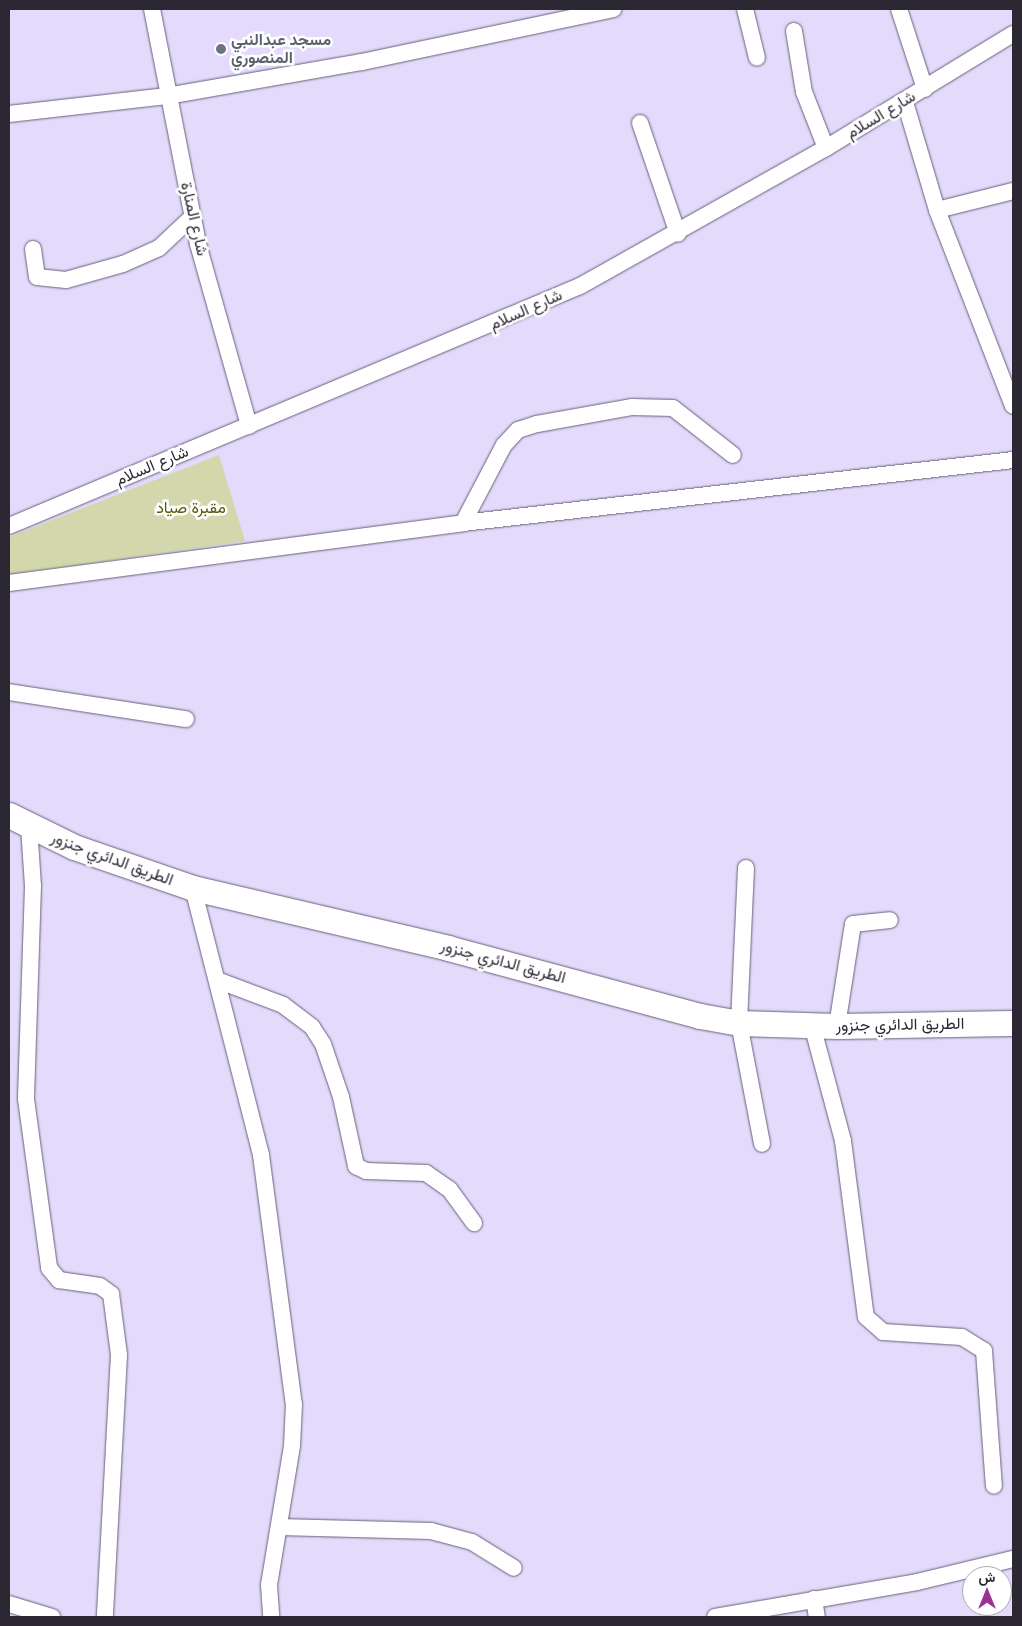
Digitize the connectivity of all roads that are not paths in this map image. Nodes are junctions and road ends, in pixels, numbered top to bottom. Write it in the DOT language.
graph roads {
  1 [pos="152,9"];
  2 [pos="613,9"];
  3 [pos="745,9"];
  4 [pos="899,9"];
  5 [pos="794,31"];
  6 [pos="1013,34"];
  7 [pos="757,58"];
  8 [pos="925,89"];
  9 [pos="168,96"];
  10 [pos="905,102"];
  11 [pos="9,114"];
  12 [pos="640,123"];
  13 [pos="826,148"];
  14 [pos="1013,191"];
  15 [pos="937,210"];
  16 [pos="193,216"];
  17 [pos="678,234"];
  18 [pos="33,249"];
  19 [pos="1013,406"];
  20 [pos="249,426"];
  21 [pos="733,456"];
  22 [pos="1013,460"];
  23 [pos="463,523"];
  24 [pos="9,526"];
  25 [pos="9,583"];
  26 [pos="9,692"];
  27 [pos="186,719"];
  28 [pos="19,821"];
  29 [pos="746,868"];
  30 [pos="193,888"];
  31 [pos="890,920"];
  32 [pos="218,980"];
  33 [pos="739,1023"];
  34 [pos="1013,1023"];
  35 [pos="812,1025"];
  36 [pos="837,1026"];
  37 [pos="762,1144"];
  38 [pos="474,1223"];
  39 [pos="994,1486"];
  40 [pos="279,1527"];
  41 [pos="1013,1559"];
  42 [pos="514,1568"];
  43 [pos="814,1599"];
  44 [pos="9,1604"];
  45 [pos="52,1617"];
  46 [pos="105,1617"];
  47 [pos="270,1617"];
  48 [pos="715,1617"];
  49 [pos="817,1617"];
  1 -- 9 [label="street, شارع المنارة"];
  2 -- 9 [label="street"];
  3 -- 7 [label="street"];
  4 -- 8 [label="street"];
  5 -- 13 [label="street"];
  6 -- 8 [label="street, شارع السلام"];
  8 -- 10 [label="street, شارع السلام"];
  9 -- 11 [label="street"];
  9 -- 16 [label="street, شارع المنارة"];
  10 -- 13 [label="street, شارع السلام"];
  10 -- 15 [label="street"];
  12 -- 17 [label="street"];
  13 -- 17 [label="street, شارع السلام"];
  14 -- 15 [label="street"];
  15 -- 19 [label="street"];
  16 -- 18 [label="street"];
  16 -- 20 [label="street, شارع المنارة"];
  17 -- 20 [label="street, شارع السلام"];
  20 -- 24 [label="street, شارع السلام"];
  21 -- 23 [label="street"];
  22 -- 23 [label="street"];
  23 -- 25 [label="street"];
  26 -- 27 [label="street"];
  28 -- 30 [label="main road, الطريق الدائري جنزور"];
  28 -- 46 [label="street"];
  29 -- 33 [label="street"];
  30 -- 32 [label="street"];
  30 -- 33 [label="main road, الطريق الدائري جنزور"];
  31 -- 36 [label="street"];
  32 -- 38 [label="street"];
  32 -- 40 [label="street"];
  33 -- 35 [label="main road, الطريق الدائري جنزور"];
  33 -- 37 [label="street"];
  34 -- 36 [label="main road, الطريق الدائري جنزور"];
  35 -- 36 [label="main road, الطريق الدائري جنزور"];
  35 -- 39 [label="street"];
  40 -- 42 [label="street"];
  40 -- 47 [label="street"];
  41 -- 43 [label="street"];
  43 -- 48 [label="street"];
  43 -- 49 [label="street"];
  44 -- 45 [label="street"];
}
